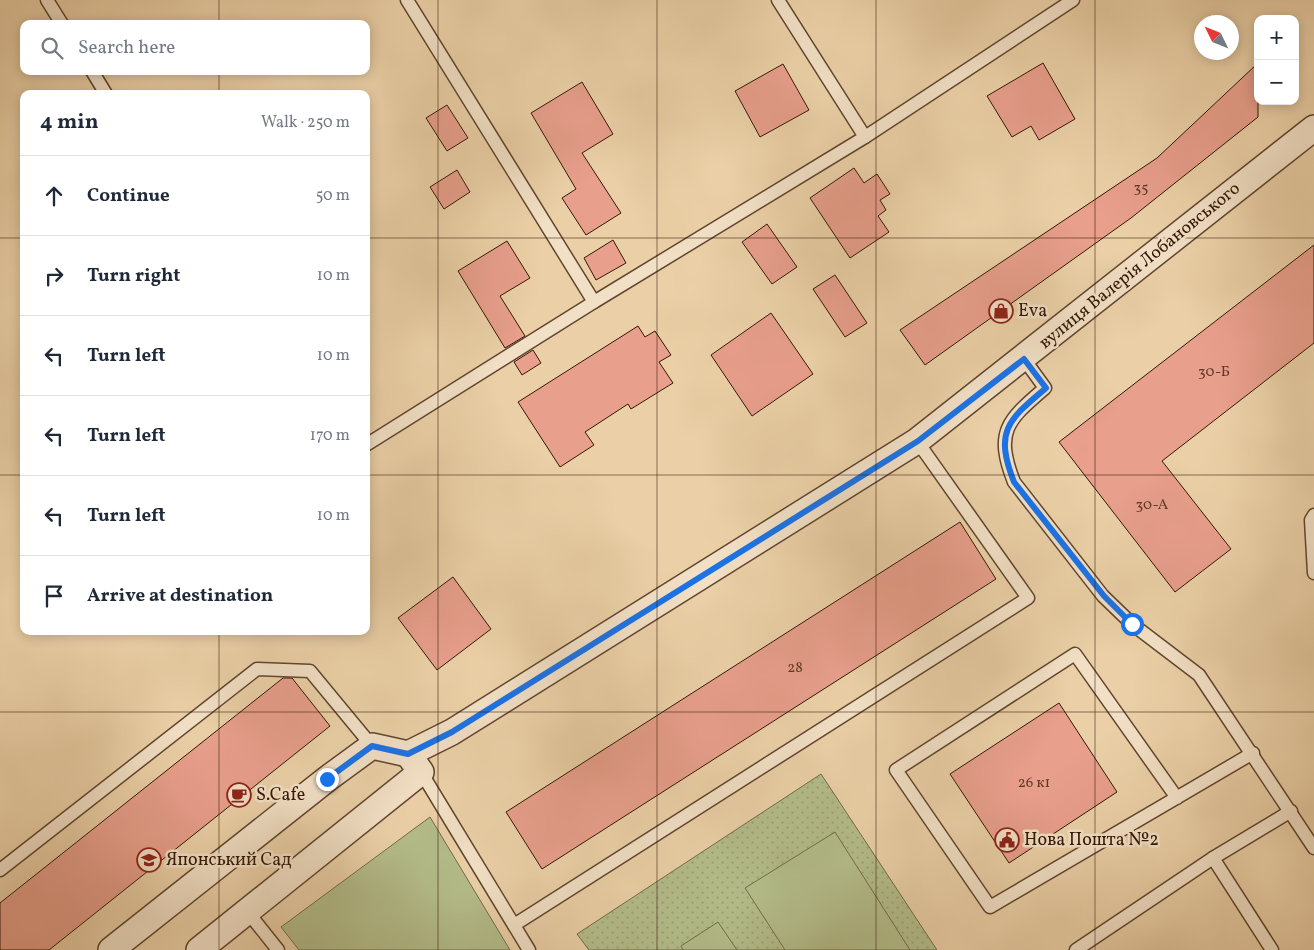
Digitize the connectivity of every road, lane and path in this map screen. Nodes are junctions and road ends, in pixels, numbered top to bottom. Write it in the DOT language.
graph roads {
  1 [pos="47,0"];
  2 [pos="407,0"];
  3 [pos="778,0"];
  4 [pos="1073,0"];
  5 [pos="60,20"];
  6 [pos="94,75"];
  7 [pos="104,90"];
  8 [pos="1314,128"];
  9 [pos="865,137"];
  10 [pos="594,302"];
  11 [pos="1024,359"];
  12 [pos="918,441"];
  13 [pos="370,442"];
  14 [pos="1314,515"];
  15 [pos="1314,573"];
  16 [pos="372,746"];
  17 [pos="1253,753"];
  18 [pos="414,763"];
  19 [pos="1177,798"];
  20 [pos="1291,811"];
  21 [pos="1314,848"];
  22 [pos="1213,858"];
  23 [pos="0,870"];
  24 [pos="248,911"];
  25 [pos="514,925"];
  26 [pos="111,950"];
  27 [pos="199,950"];
  28 [pos="278,950"];
  29 [pos="529,950"];
  30 [pos="1076,950"];
  31 [pos="1272,950"];
  1 -- 5 [label="lane"];
  2 -- 10 [label="lane"];
  3 -- 9 [label="lane"];
  4 -- 9 [label="lane"];
  6 -- 7 [label="lane"];
  8 -- 11 [label="street, вулиця Валерія Лобановського"];
  9 -- 10 [label="lane"];
  10 -- 13 [label="lane"];
  11 -- 12 [label="street, вулиця Валерія Лобановського"];
  11 -- 17 [label="lane"];
  12 -- 18 [label="street, вулиця Валерія Лобановського"];
  12 -- 25 [label="lane"];
  14 -- 15 [label="lane"];
  16 -- 18 [label="street"];
  16 -- 23 [label="lane"];
  16 -- 26 [label="street"];
  17 -- 19 [label="lane"];
  17 -- 20 [label="lane"];
  18 -- 24 [label="street, вулиця Валерія Лобановського"];
  18 -- 25 [label="lane"];
  19 -- 19 [label="lane"];
  20 -- 21 [label="lane"];
  20 -- 22 [label="lane"];
  22 -- 30 [label="lane"];
  22 -- 31 [label="lane"];
  24 -- 27 [label="street, вулиця Валерія Лобановського"];
  24 -- 28 [label="lane"];
  25 -- 29 [label="lane"];
}
